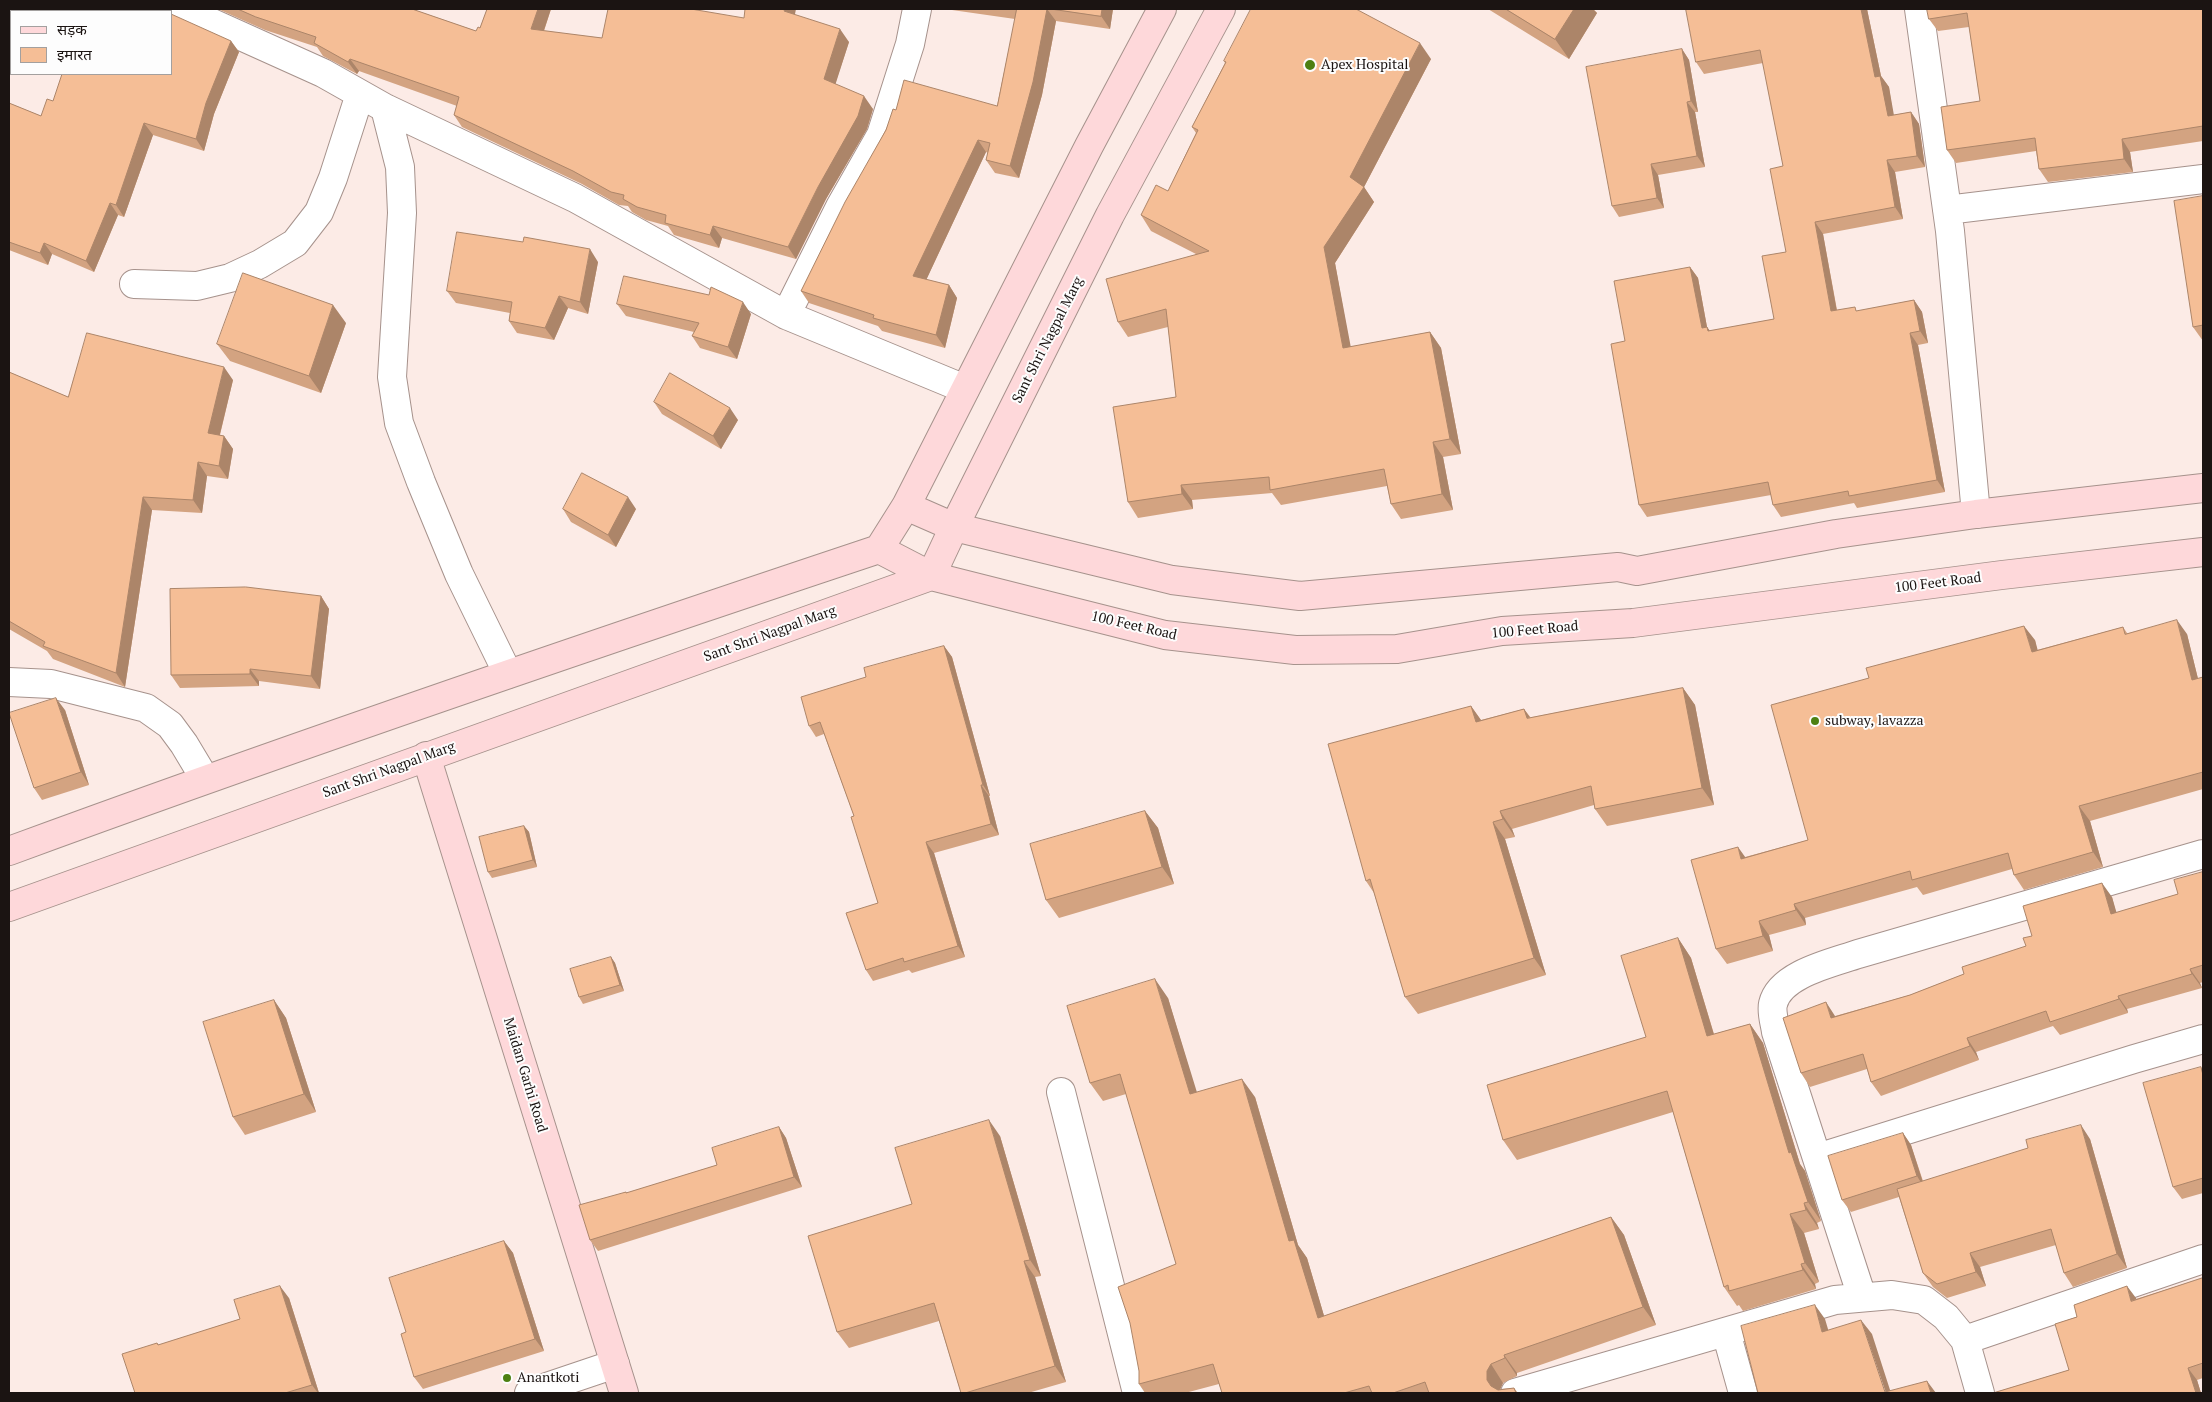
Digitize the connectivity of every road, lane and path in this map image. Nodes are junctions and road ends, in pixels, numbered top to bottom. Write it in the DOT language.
graph roads {
  1 [pos="181,9"];
  2 [pos="918,9"];
  3 [pos="1162,9"];
  4 [pos="1221,9"];
  5 [pos="1919,9"];
  6 [pos="360,94"];
  7 [pos="384,108"];
  8 [pos="2203,179"];
  9 [pos="1947,210"];
  10 [pos="134,284"];
  11 [pos="786,315"];
  12 [pos="965,389"];
  13 [pos="2203,488"];
  14 [pos="906,506"];
  15 [pos="1976,514"];
  16 [pos="954,527"];
  17 [pos="879,549"];
  18 [pos="2203,552"];
  19 [pos="931,576"];
  20 [pos="508,674"];
  21 [pos="9,682"];
  22 [pos="426,756"];
  23 [pos="205,779"];
  24 [pos="9,851"];
  25 [pos="2203,854"];
  26 [pos="9,907"];
  27 [pos="2203,1039"];
  28 [pos="1061,1092"];
  29 [pos="1817,1158"];
  30 [pos="2203,1259"];
  31 [pos="1862,1297"];
  32 [pos="1726,1332"];
  33 [pos="1965,1340"];
  34 [pos="615,1364"];
  35 [pos="1589,1383"];
  36 [pos="528,1393"];
  37 [pos="624,1393"];
  38 [pos="1137,1393"];
  39 [pos="1515,1393"];
  40 [pos="1743,1393"];
  41 [pos="1980,1393"];
  1 -- 6 [label="street"];
  2 -- 11 [label="street"];
  3 -- 12 [label="street"];
  4 -- 16 [label="street, Sant Shri Nagpal Marg"];
  5 -- 9 [label="street"];
  6 -- 7 [label="street"];
  6 -- 10 [label="street"];
  7 -- 11 [label="street"];
  7 -- 20 [label="street"];
  8 -- 9 [label="street"];
  9 -- 15 [label="street"];
  11 -- 12 [label="street"];
  12 -- 14 [label="street"];
  13 -- 15 [label="street"];
  14 -- 16 [label="street"];
  14 -- 17 [label="street"];
  15 -- 16 [label="street"];
  16 -- 19 [label="street, Sant Shri Nagpal Marg"];
  17 -- 19 [label="street, 100 Feet Road"];
  17 -- 20 [label="street"];
  18 -- 19 [label="street, 100 Feet Road"];
  19 -- 22 [label="street, Sant Shri Nagpal Marg"];
  20 -- 23 [label="street"];
  21 -- 23 [label="street"];
  22 -- 26 [label="street, Sant Shri Nagpal Marg"];
  22 -- 34 [label="street, Maidan Garhi Road"];
  23 -- 24 [label="street"];
  25 -- 29 [label="street"];
  27 -- 29 [label="street"];
  28 -- 38 [label="street"];
  29 -- 31 [label="street"];
  30 -- 33 [label="street"];
  31 -- 32 [label="street"];
  31 -- 33 [label="street"];
  32 -- 35 [label="street"];
  32 -- 40 [label="street"];
  33 -- 41 [label="street"];
  34 -- 36 [label="street"];
  34 -- 37 [label="street, Maidan Garhi Road"];
  35 -- 39 [label="street"];
}
